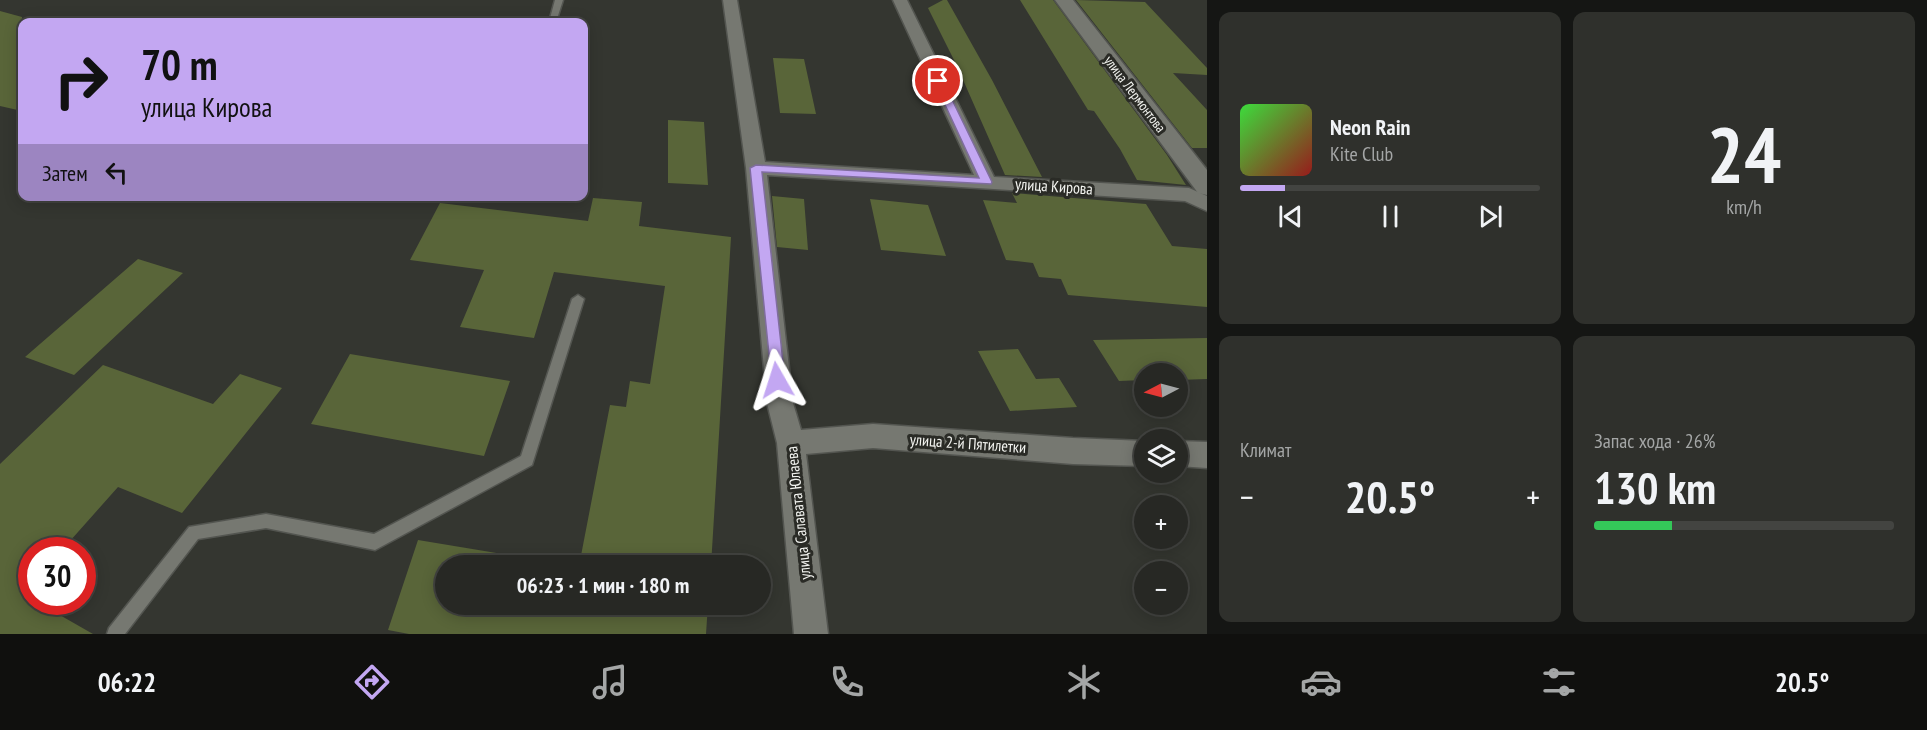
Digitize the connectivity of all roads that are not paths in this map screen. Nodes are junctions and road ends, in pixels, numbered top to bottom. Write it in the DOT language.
graph roads {
  1 [pos="558,0"];
  2 [pos="730,0"];
  3 [pos="900,0"];
  4 [pos="1064,0"];
  5 [pos="553,18"];
  6 [pos="756,168"];
  7 [pos="987,182"];
  8 [pos="1207,187"];
  9 [pos="1207,204"];
  10 [pos="578,299"];
  11 [pos="791,443"];
  12 [pos="1134,453"];
  13 [pos="1188,454"];
  14 [pos="1207,454"];
  15 [pos="115,634"];
  16 [pos="811,634"];
  1 -- 5 [label="lane"];
  2 -- 6 [label="street, улица Салавата Юлаева"];
  3 -- 7 [label="street"];
  4 -- 8 [label="street, улица Лермонтова"];
  6 -- 7 [label="street, улица Кирова"];
  6 -- 11 [label="street, улица Салавата Юлаева"];
  7 -- 9 [label="street, улица Кирова"];
  10 -- 15 [label="lane"];
  11 -- 12 [label="street, улица 2-й Пятилетки"];
  11 -- 16 [label="street, улица Салавата Юлаева"];
  13 -- 14 [label="street"];
}
